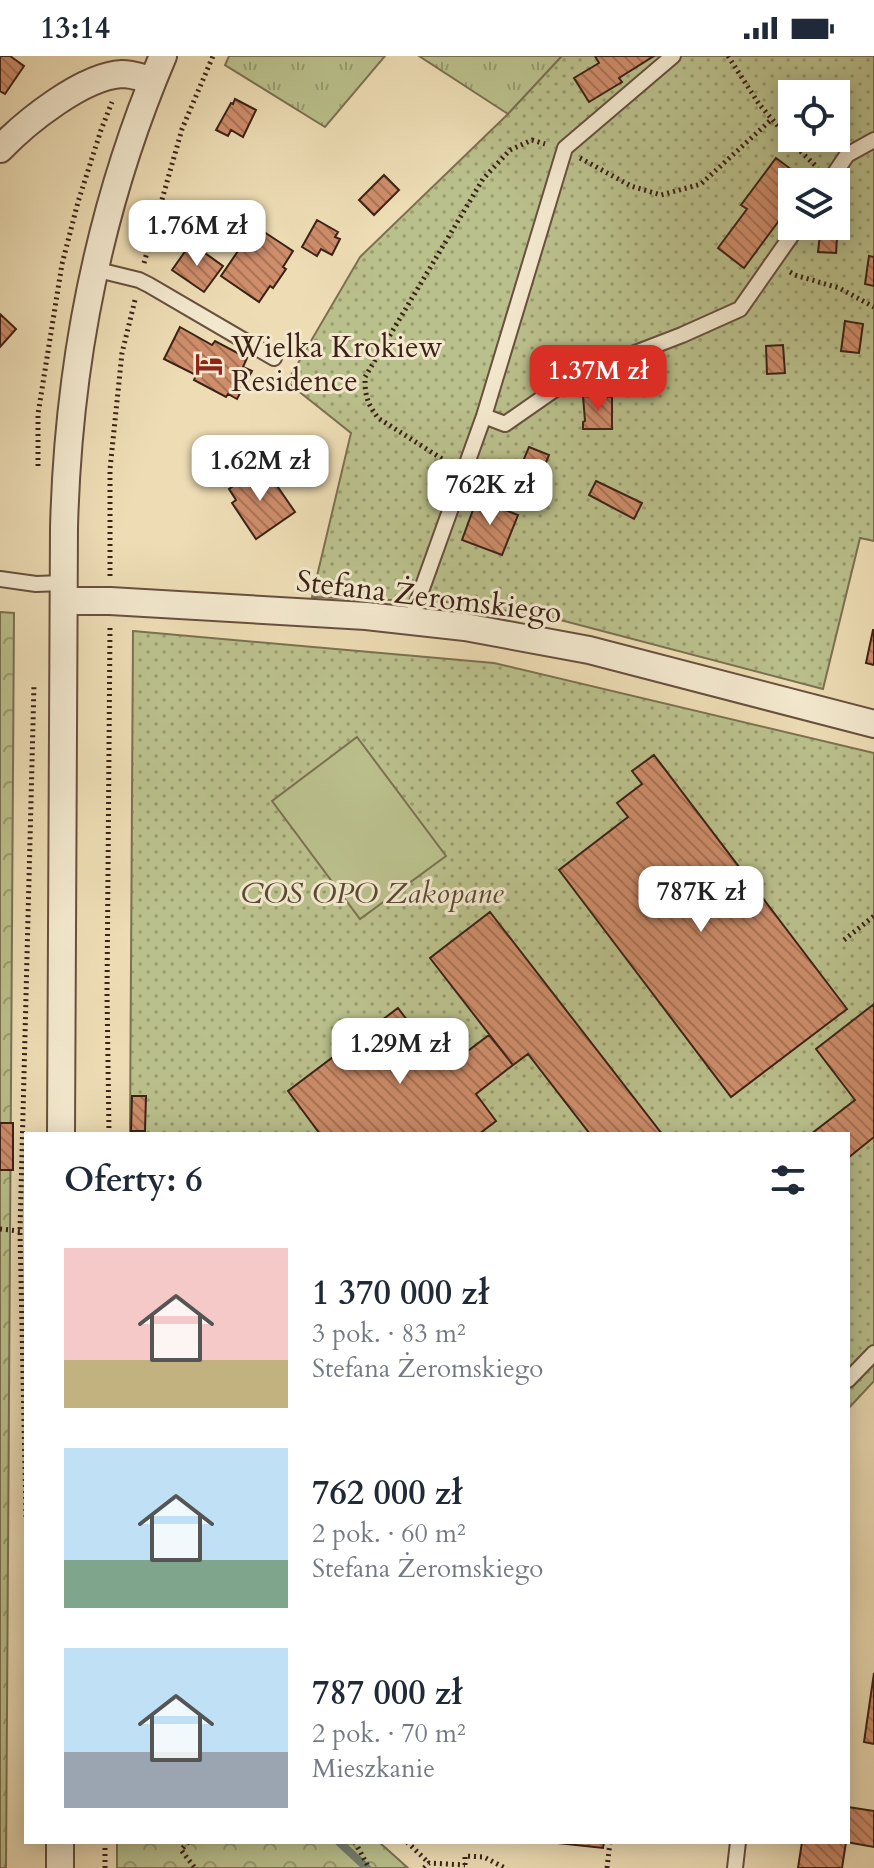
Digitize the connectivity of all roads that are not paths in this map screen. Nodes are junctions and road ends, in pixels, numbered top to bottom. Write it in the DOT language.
graph roads {
  1 [pos="673,56"];
  2 [pos="158,68"];
  3 [pos="874,140"];
  4 [pos="0,149"];
  5 [pos="838,168"];
  6 [pos="788,240"];
  7 [pos="94,269"];
  8 [pos="274,358"];
  9 [pos="484,416"];
  10 [pos="0,579"];
  11 [pos="63,592"];
  12 [pos="410,622"];
  13 [pos="874,724"];
  14 [pos="61,1132"];
  15 [pos="874,1353"];
  16 [pos="850,1378"];
  17 [pos="60,1844"];
  18 [pos="738,1844"];
  19 [pos="60,1868"];
  20 [pos="735,1868"];
  1 -- 9 [label="lane"];
  2 -- 4 [label="street"];
  2 -- 7 [label="street"];
  3 -- 5 [label="lane"];
  6 -- 9 [label="lane"];
  7 -- 8 [label="lane"];
  7 -- 11 [label="street"];
  9 -- 12 [label="lane"];
  10 -- 11 [label="lane"];
  11 -- 12 [label="street, Stefana Żeromskiego"];
  11 -- 14 [label="street"];
  12 -- 13 [label="street, Stefana Żeromskiego"];
  15 -- 16 [label="lane"];
  17 -- 19 [label="street"];
  18 -- 20 [label="lane"];
}
